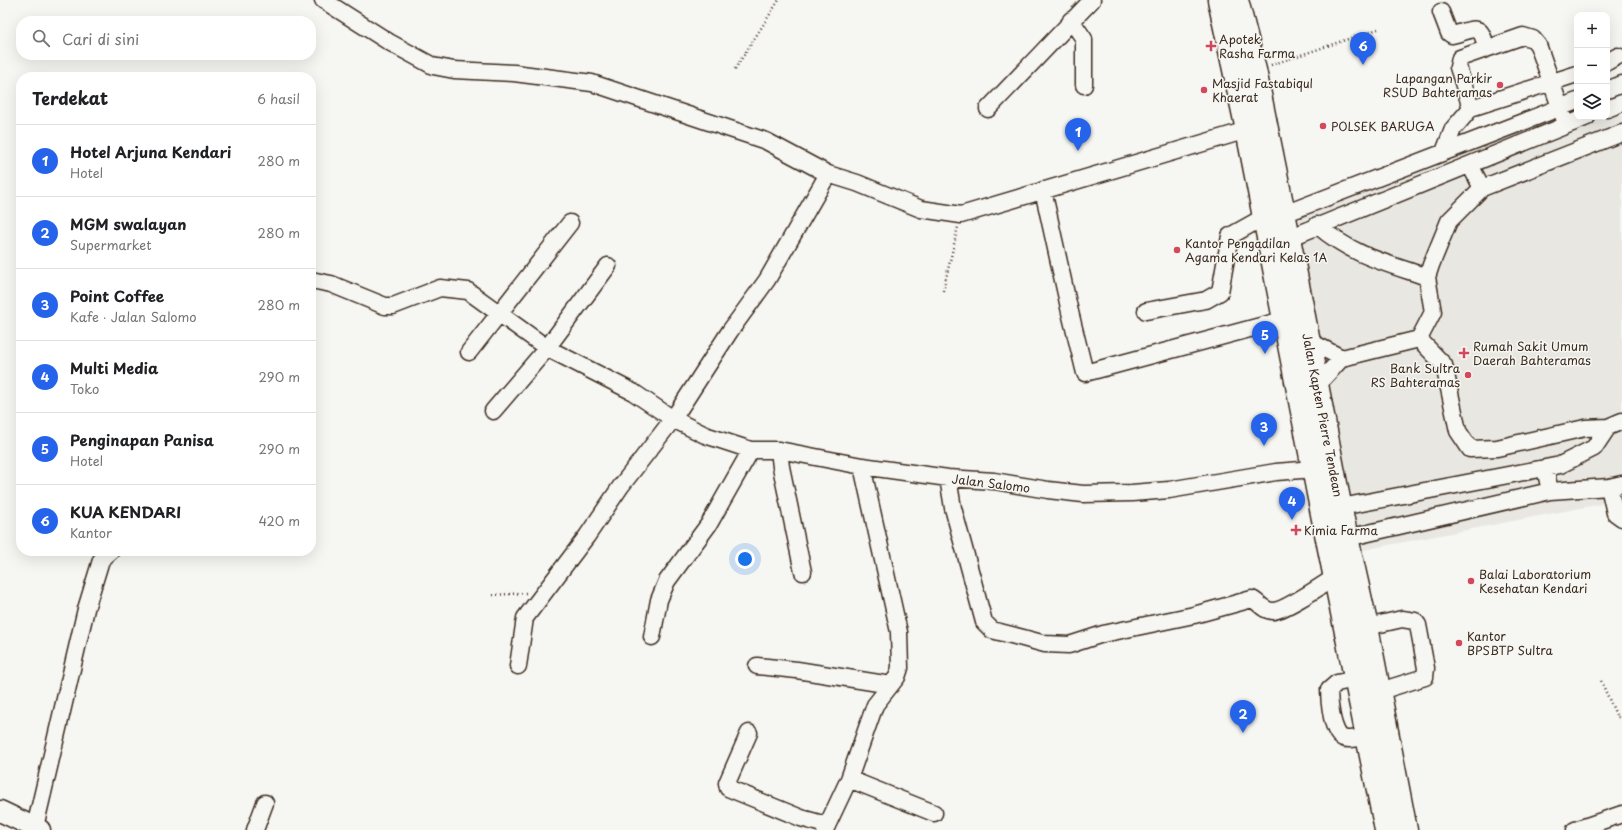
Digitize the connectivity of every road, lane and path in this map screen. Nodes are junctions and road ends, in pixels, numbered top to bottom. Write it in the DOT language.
graph roads {
  1 [pos="323,0"];
  2 [pos="779,0"];
  3 [pos="1092,0"];
  4 [pos="1219,0"];
  5 [pos="1237,0"];
  6 [pos="1441,12"];
  7 [pos="1071,20"];
  8 [pos="1378,28"];
  9 [pos="1486,48"];
  10 [pos="735,69"];
  11 [pos="1255,70"];
  12 [pos="1574,75"];
  13 [pos="1552,82"];
  14 [pos="1622,84"];
  15 [pos="1084,85"];
  16 [pos="1610,89"];
  17 [pos="1574,103"];
  18 [pos="1622,103"];
  19 [pos="1472,108"];
  20 [pos="1560,108"];
  21 [pos="1610,108"];
  22 [pos="988,109"];
  23 [pos="1580,120"];
  24 [pos="1567,125"];
  25 [pos="1247,130"];
  26 [pos="1622,133"];
  27 [pos="1444,152"];
  28 [pos="1470,165"];
  29 [pos="828,174"];
  30 [pos="1482,188"];
  31 [pos="1043,190"];
  32 [pos="961,215"];
  33 [pos="570,223"];
  34 [pos="1317,225"];
  35 [pos="1278,226"];
  36 [pos="608,266"];
  37 [pos="1427,277"];
  38 [pos="316,281"];
  39 [pos="943,291"];
  40 [pos="1146,311"];
  41 [pos="500,312"];
  42 [pos="1283,320"];
  43 [pos="1419,339"];
  44 [pos="1309,340"];
  45 [pos="547,348"];
  46 [pos="469,352"];
  47 [pos="1342,358"];
  48 [pos="1318,385"];
  49 [pos="493,411"];
  50 [pos="673,419"];
  51 [pos="1615,424"];
  52 [pos="751,450"];
  53 [pos="779,450"];
  54 [pos="862,466"];
  55 [pos="1545,468"];
  56 [pos="1314,469"];
  57 [pos="948,478"];
  58 [pos="1615,486"];
  59 [pos="1550,491"];
  60 [pos="1622,518"];
  61 [pos="1339,523"];
  62 [pos="105,556"];
  63 [pos="803,572"];
  64 [pos="1335,577"];
  65 [pos="545,593"];
  66 [pos="493,595"];
  67 [pos="1367,627"];
  68 [pos="652,637"];
  69 [pos="518,666"];
  70 [pos="757,666"];
  71 [pos="1356,679"];
  72 [pos="1601,681"];
  73 [pos="891,685"];
  74 [pos="1380,691"];
  75 [pos="1622,717"];
  76 [pos="749,733"];
  77 [pos="1368,736"];
  78 [pos="849,779"];
  79 [pos="265,803"];
  80 [pos="0,811"];
  81 [pos="934,813"];
  82 [pos="1622,814"];
  83 [pos="798,824"];
  84 [pos="1606,825"];
  85 [pos="826,827"];
  86 [pos="37,829"];
  87 [pos="255,830"];
  88 [pos="1386,830"];
  89 [pos="1406,830"];
  90 [pos="1574,830"];
  1 -- 29 [label="street"];
  2 -- 10 [label="path"];
  3 -- 7 [label="street"];
  4 -- 25 [label="highway, Jalan Kapten Pierre Tendean"];
  5 -- 11 [label="highway, Jalan Kapten Pierre Tendean"];
  6 -- 9 [label="street"];
  7 -- 15 [label="street"];
  7 -- 22 [label="street"];
  8 -- 11 [label="path"];
  9 -- 13 [label="street"];
  9 -- 19 [label="street"];
  11 -- 35 [label="highway, Jalan Kapten Pierre Tendean"];
  12 -- 13 [label="street"];
  13 -- 19 [label="street"];
  13 -- 20 [label="street"];
  14 -- 16 [label="street"];
  17 -- 20 [label="street"];
  18 -- 21 [label="street"];
  19 -- 27 [label="street"];
  20 -- 24 [label="street"];
  20 -- 27 [label="street"];
  23 -- 24 [label="street"];
  24 -- 28 [label="street"];
  25 -- 31 [label="street"];
  25 -- 35 [label="highway, Jalan Kapten Pierre Tendean"];
  26 -- 30 [label="street"];
  27 -- 35 [label="street"];
  28 -- 30 [label="street"];
  28 -- 34 [label="street"];
  29 -- 32 [label="street"];
  29 -- 50 [label="street"];
  30 -- 37 [label="street"];
  31 -- 32 [label="street"];
  31 -- 42 [label="street"];
  32 -- 39 [label="path"];
  33 -- 41 [label="street"];
  34 -- 35 [label="street"];
  34 -- 37 [label="street"];
  35 -- 40 [label="street"];
  35 -- 42 [label="highway, Jalan Kapten Pierre Tendean"];
  35 -- 44 [label="highway, Jalan Kapten Pierre Tendean"];
  36 -- 45 [label="street"];
  37 -- 43 [label="street"];
  38 -- 41 [label="street, Jalan Salomo"];
  41 -- 45 [label="street, Jalan Salomo"];
  41 -- 46 [label="street"];
  42 -- 56 [label="highway, Jalan Kapten Pierre Tendean"];
  43 -- 47 [label="street"];
  43 -- 51 [label="street"];
  44 -- 47 [label="street"];
  44 -- 48 [label="highway, Jalan Kapten Pierre Tendean"];
  45 -- 49 [label="street"];
  45 -- 50 [label="street, Jalan Salomo"];
  47 -- 48 [label="street"];
  48 -- 61 [label="highway, Jalan Kapten Pierre Tendean"];
  50 -- 52 [label="street, Jalan Salomo"];
  50 -- 65 [label="street"];
  51 -- 55 [label="street"];
  52 -- 53 [label="street, Jalan Salomo"];
  52 -- 68 [label="street"];
  53 -- 54 [label="street, Jalan Salomo"];
  53 -- 63 [label="street"];
  54 -- 57 [label="street, Jalan Salomo"];
  54 -- 73 [label="street"];
  55 -- 59 [label="street"];
  55 -- 61 [label="street"];
  56 -- 57 [label="street, Jalan Salomo"];
  56 -- 61 [label="highway, Jalan Kapten Pierre Tendean"];
  57 -- 64 [label="street"];
  58 -- 59 [label="street"];
  58 -- 60 [label="street"];
  59 -- 61 [label="street"];
  61 -- 64 [label="highway, Jalan Kapten Pierre Tendean"];
  61 -- 67 [label="highway, Jalan Kapten Pierre Tendean"];
  62 -- 86 [label="street"];
  64 -- 71 [label="highway, Jalan Kapten Pierre Tendean"];
  65 -- 66 [label="path"];
  65 -- 69 [label="street"];
  67 -- 74 [label="highway, Jalan Kapten Pierre Tendean"];
  67 -- 74 [label="street"];
  70 -- 73 [label="street"];
  71 -- 77 [label="highway, Jalan Kapten Pierre Tendean"];
  71 -- 77 [label="street"];
  72 -- 75 [label="path"];
  73 -- 78 [label="street"];
  74 -- 89 [label="highway, Jalan Kapten Pierre Tendean"];
  76 -- 83 [label="street"];
  77 -- 88 [label="highway, Jalan Kapten Pierre Tendean"];
  78 -- 81 [label="street"];
  78 -- 85 [label="street"];
  79 -- 87 [label="street"];
  80 -- 86 [label="main road"];
  82 -- 84 [label="street"];
  83 -- 85 [label="street"];
  84 -- 90 [label="street"];
}
